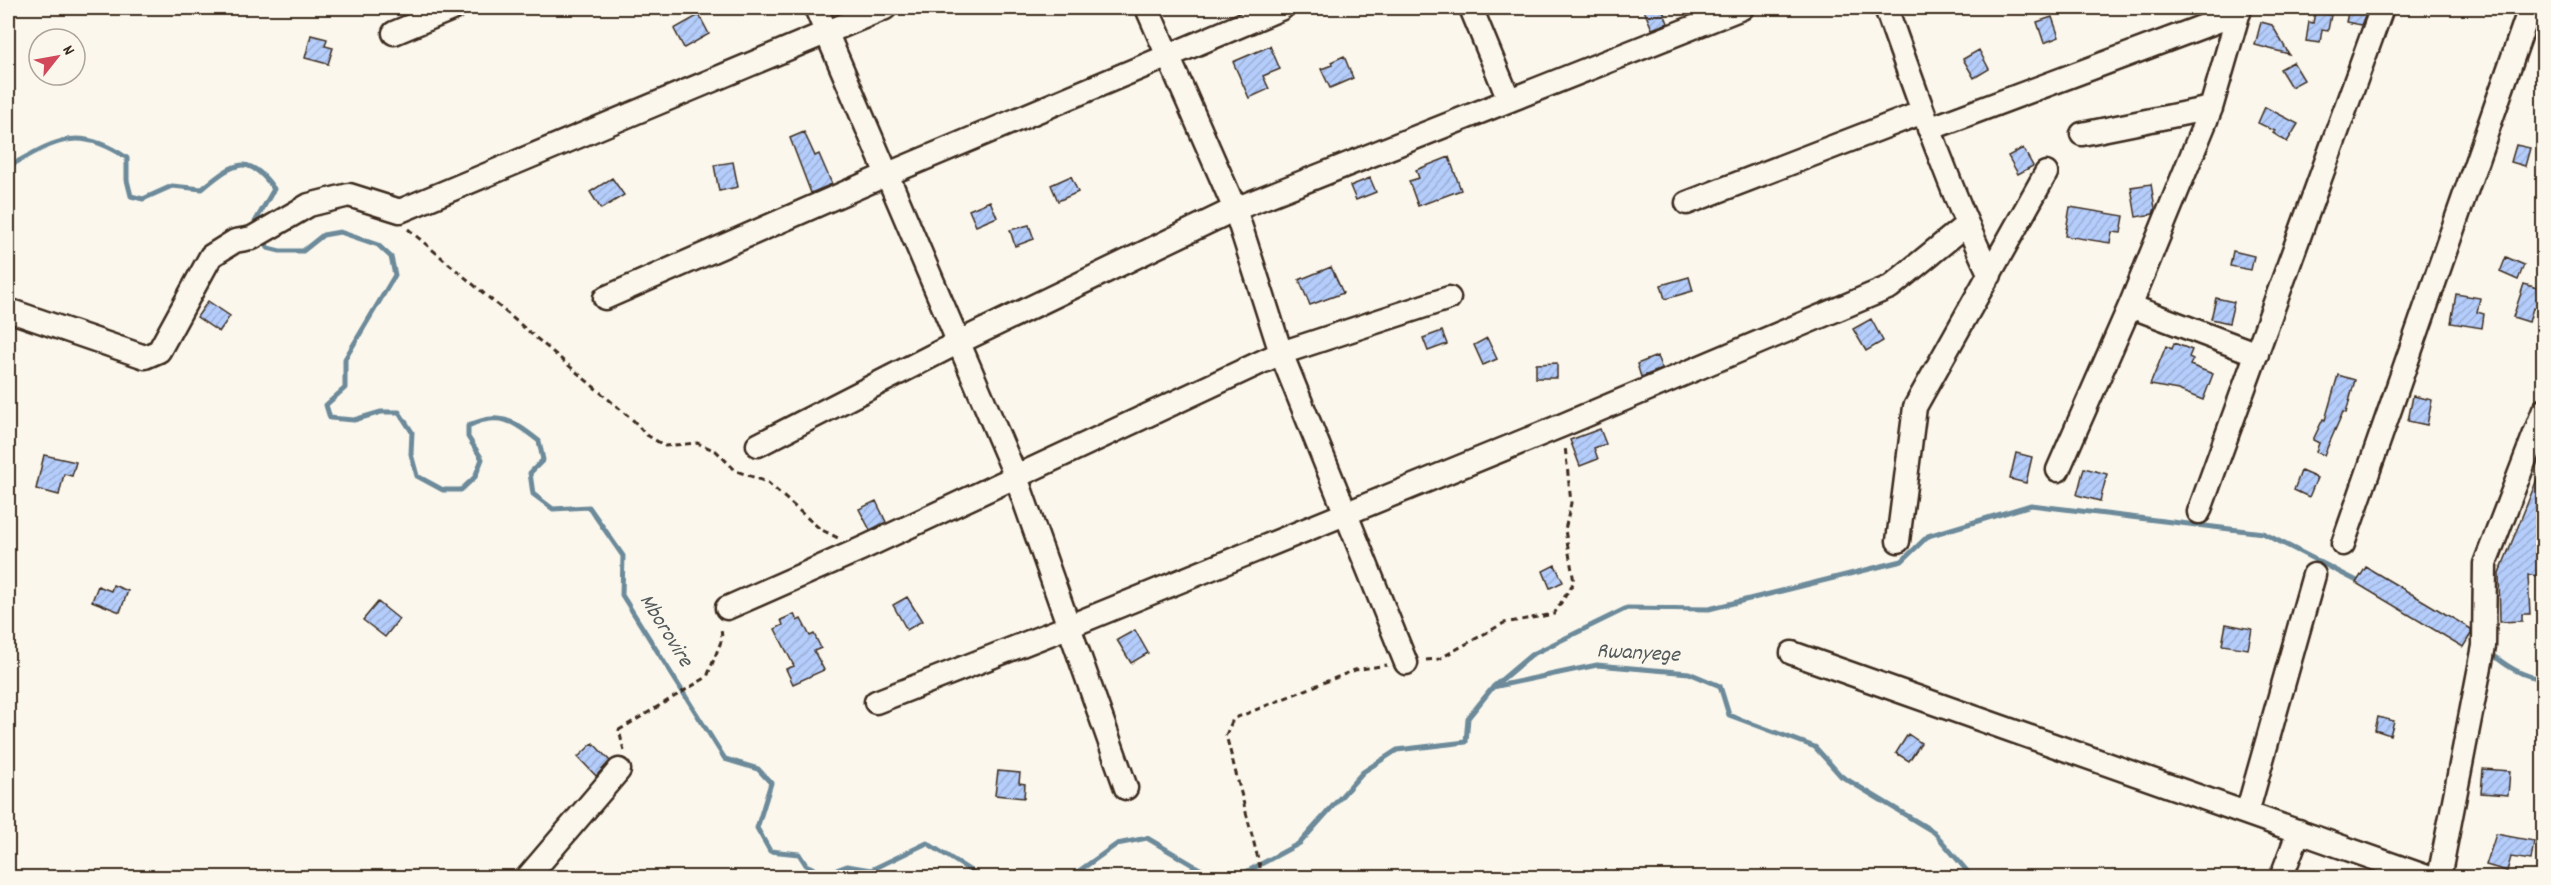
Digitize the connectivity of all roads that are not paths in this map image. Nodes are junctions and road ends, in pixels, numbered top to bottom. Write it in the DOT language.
graph roads {
  1 [pos="454,8"];
  2 [pos="816,8"];
  3 [pos="885,8"];
  4 [pos="1147,8"];
  5 [pos="1282,8"];
  6 [pos="1471,8"];
  7 [pos="1742,8"];
  8 [pos="1886,8"];
  9 [pos="2382,8"];
  10 [pos="2530,8"];
  11 [pos="2240,10"];
  12 [pos="827,30"];
  13 [pos="394,33"];
  14 [pos="1168,55"];
  15 [pos="1509,100"];
  16 [pos="2211,108"];
  17 [pos="1926,121"];
  18 [pos="2082,134"];
  19 [pos="2046,173"];
  20 [pos="888,174"];
  21 [pos="1687,202"];
  22 [pos="1235,209"];
  23 [pos="1966,225"];
  24 [pos="1990,275"];
  25 [pos="605,298"];
  26 [pos="1449,298"];
  27 [pos="2130,306"];
  28 [pos="8,310"];
  29 [pos="959,342"];
  30 [pos="1281,353"];
  31 [pos="2257,354"];
  32 [pos="2544,410"];
  33 [pos="758,445"];
  34 [pos="2058,470"];
  35 [pos="1016,477"];
  36 [pos="2199,512"];
  37 [pos="1345,514"];
  38 [pos="1898,541"];
  39 [pos="2343,544"];
  40 [pos="2314,575"];
  41 [pos="727,608"];
  42 [pos="1070,626"];
  43 [pos="1792,652"];
  44 [pos="1406,663"];
  45 [pos="876,702"];
  46 [pos="619,770"];
  47 [pos="1126,788"];
  48 [pos="2247,813"];
  49 [pos="2299,831"];
  50 [pos="527,878"];
  51 [pos="2281,878"];
  52 [pos="2430,878"];
  53 [pos="2439,878"];
  1 -- 13 [label="street"];
  2 -- 12 [label="street"];
  3 -- 12 [label="street"];
  4 -- 14 [label="street"];
  5 -- 14 [label="street"];
  6 -- 15 [label="street"];
  7 -- 15 [label="street"];
  8 -- 17 [label="street"];
  9 -- 31 [label="street"];
  10 -- 39 [label="street"];
  11 -- 16 [label="street"];
  11 -- 17 [label="street"];
  12 -- 20 [label="street"];
  12 -- 28 [label="street"];
  14 -- 20 [label="street"];
  14 -- 22 [label="street"];
  15 -- 22 [label="street"];
  16 -- 18 [label="street"];
  16 -- 27 [label="street"];
  17 -- 21 [label="street"];
  17 -- 23 [label="street"];
  19 -- 24 [label="street"];
  20 -- 25 [label="street"];
  20 -- 29 [label="street"];
  22 -- 29 [label="street"];
  22 -- 30 [label="street"];
  23 -- 24 [label="street"];
  23 -- 37 [label="street"];
  24 -- 38 [label="street"];
  26 -- 30 [label="street"];
  27 -- 31 [label="street"];
  27 -- 34 [label="street"];
  29 -- 33 [label="street"];
  29 -- 35 [label="street"];
  30 -- 35 [label="street"];
  30 -- 37 [label="street"];
  31 -- 36 [label="street"];
  32 -- 53 [label="street"];
  35 -- 41 [label="street"];
  35 -- 42 [label="street"];
  37 -- 42 [label="street"];
  37 -- 44 [label="street"];
  40 -- 48 [label="street"];
  42 -- 45 [label="street"];
  42 -- 47 [label="street"];
  43 -- 48 [label="street"];
  46 -- 50 [label="street"];
  48 -- 49 [label="street"];
  49 -- 51 [label="street"];
  49 -- 52 [label="street"];
}
